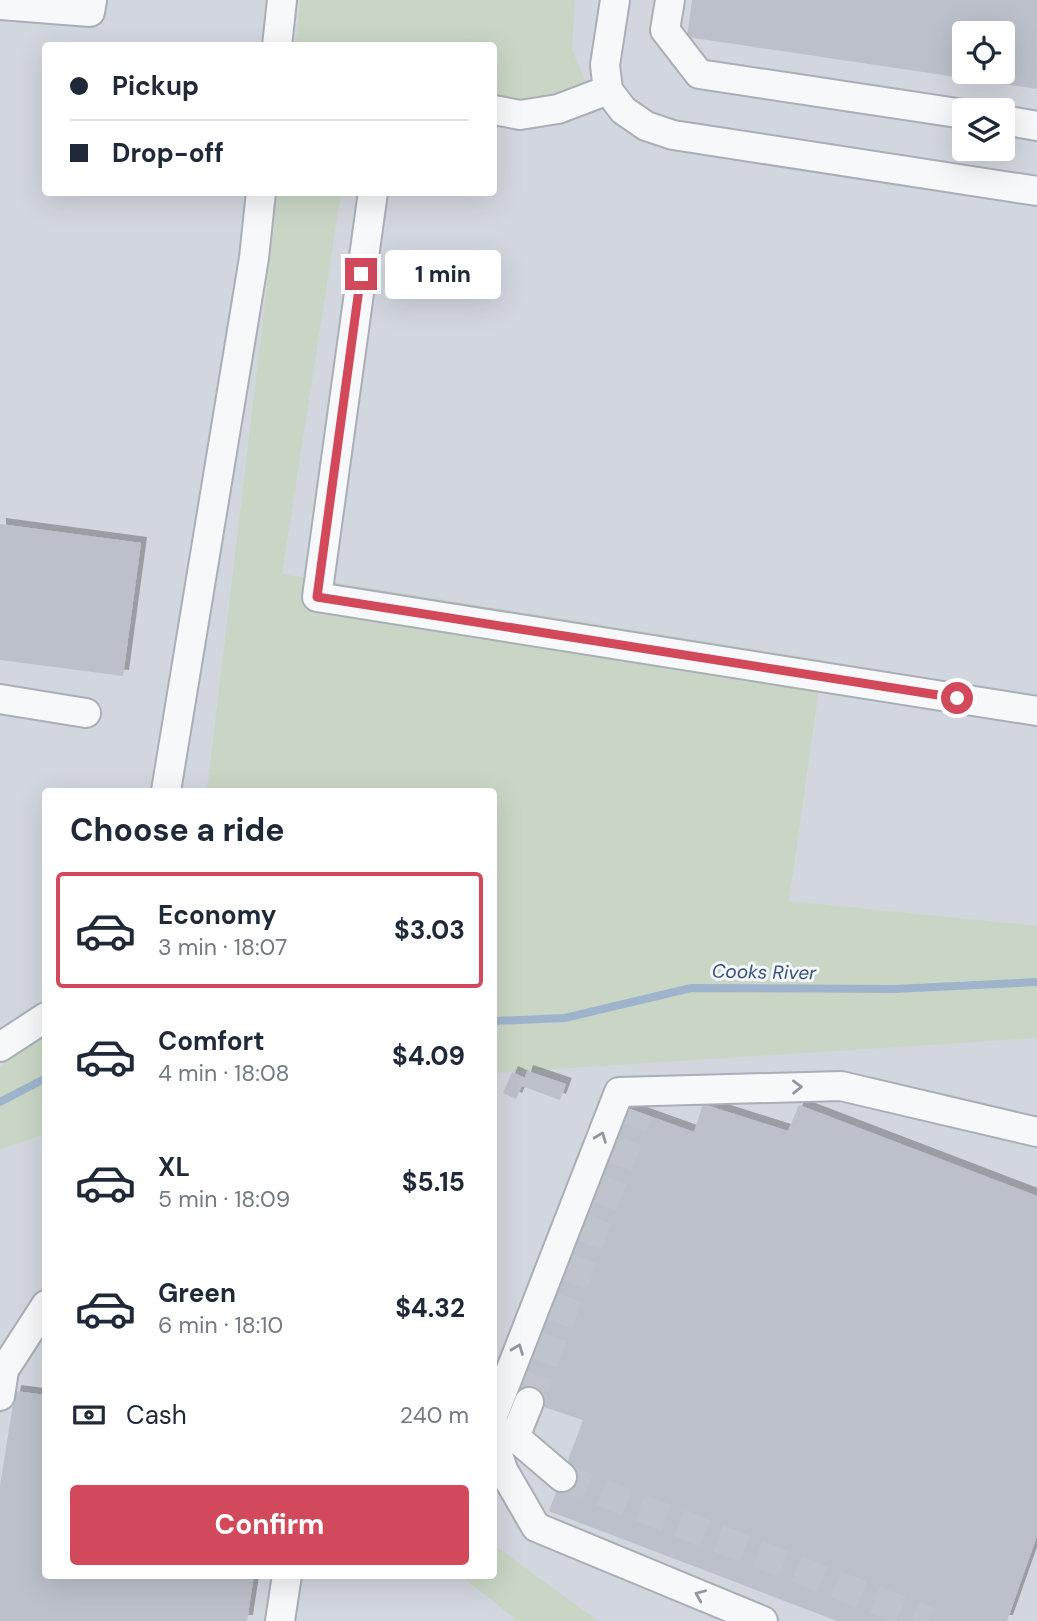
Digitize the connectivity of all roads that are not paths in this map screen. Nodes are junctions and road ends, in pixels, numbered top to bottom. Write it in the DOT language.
graph roads {
  1 [pos="92,0"];
  2 [pos="282,0"];
  3 [pos="615,0"];
  4 [pos="670,0"];
  5 [pos="0,5"];
  6 [pos="277,42"];
  7 [pos="608,90"];
  8 [pos="497,111"];
  9 [pos="952,112"];
  10 [pos="1015,122"];
  11 [pos="1037,126"];
  12 [pos="1037,191"];
  13 [pos="261,196"];
  14 [pos="372,196"];
  15 [pos="1,705"];
  16 [pos="1037,711"];
  17 [pos="86,713"];
  18 [pos="166,788"];
  19 [pos="42,1020"];
  20 [pos="0,1047"];
  21 [pos="1037,1132"];
  22 [pos="42,1311"];
  23 [pos="0,1396"];
  24 [pos="529,1402"];
  25 [pos="497,1405"];
  26 [pos="501,1436"];
  27 [pos="562,1477"];
  28 [pos="286,1579"];
  29 [pos="280,1621"];
  30 [pos="763,1621"];
  1 -- 5 [label="lane"];
  2 -- 6 [label="lane"];
  3 -- 7 [label="lane"];
  4 -- 9 [label="lane"];
  7 -- 8 [label="lane"];
  7 -- 12 [label="lane"];
  10 -- 11 [label="lane"];
  13 -- 18 [label="lane"];
  14 -- 16 [label="lane"];
  15 -- 17 [label="lane"];
  19 -- 20 [label="lane"];
  25 -- 21 [label="lane, one-way"];
  22 -- 23 [label="lane"];
  24 -- 26 [label="lane"];
  26 -- 27 [label="lane"];
  30 -- 26 [label="lane, one-way"];
  28 -- 29 [label="lane"];
}
